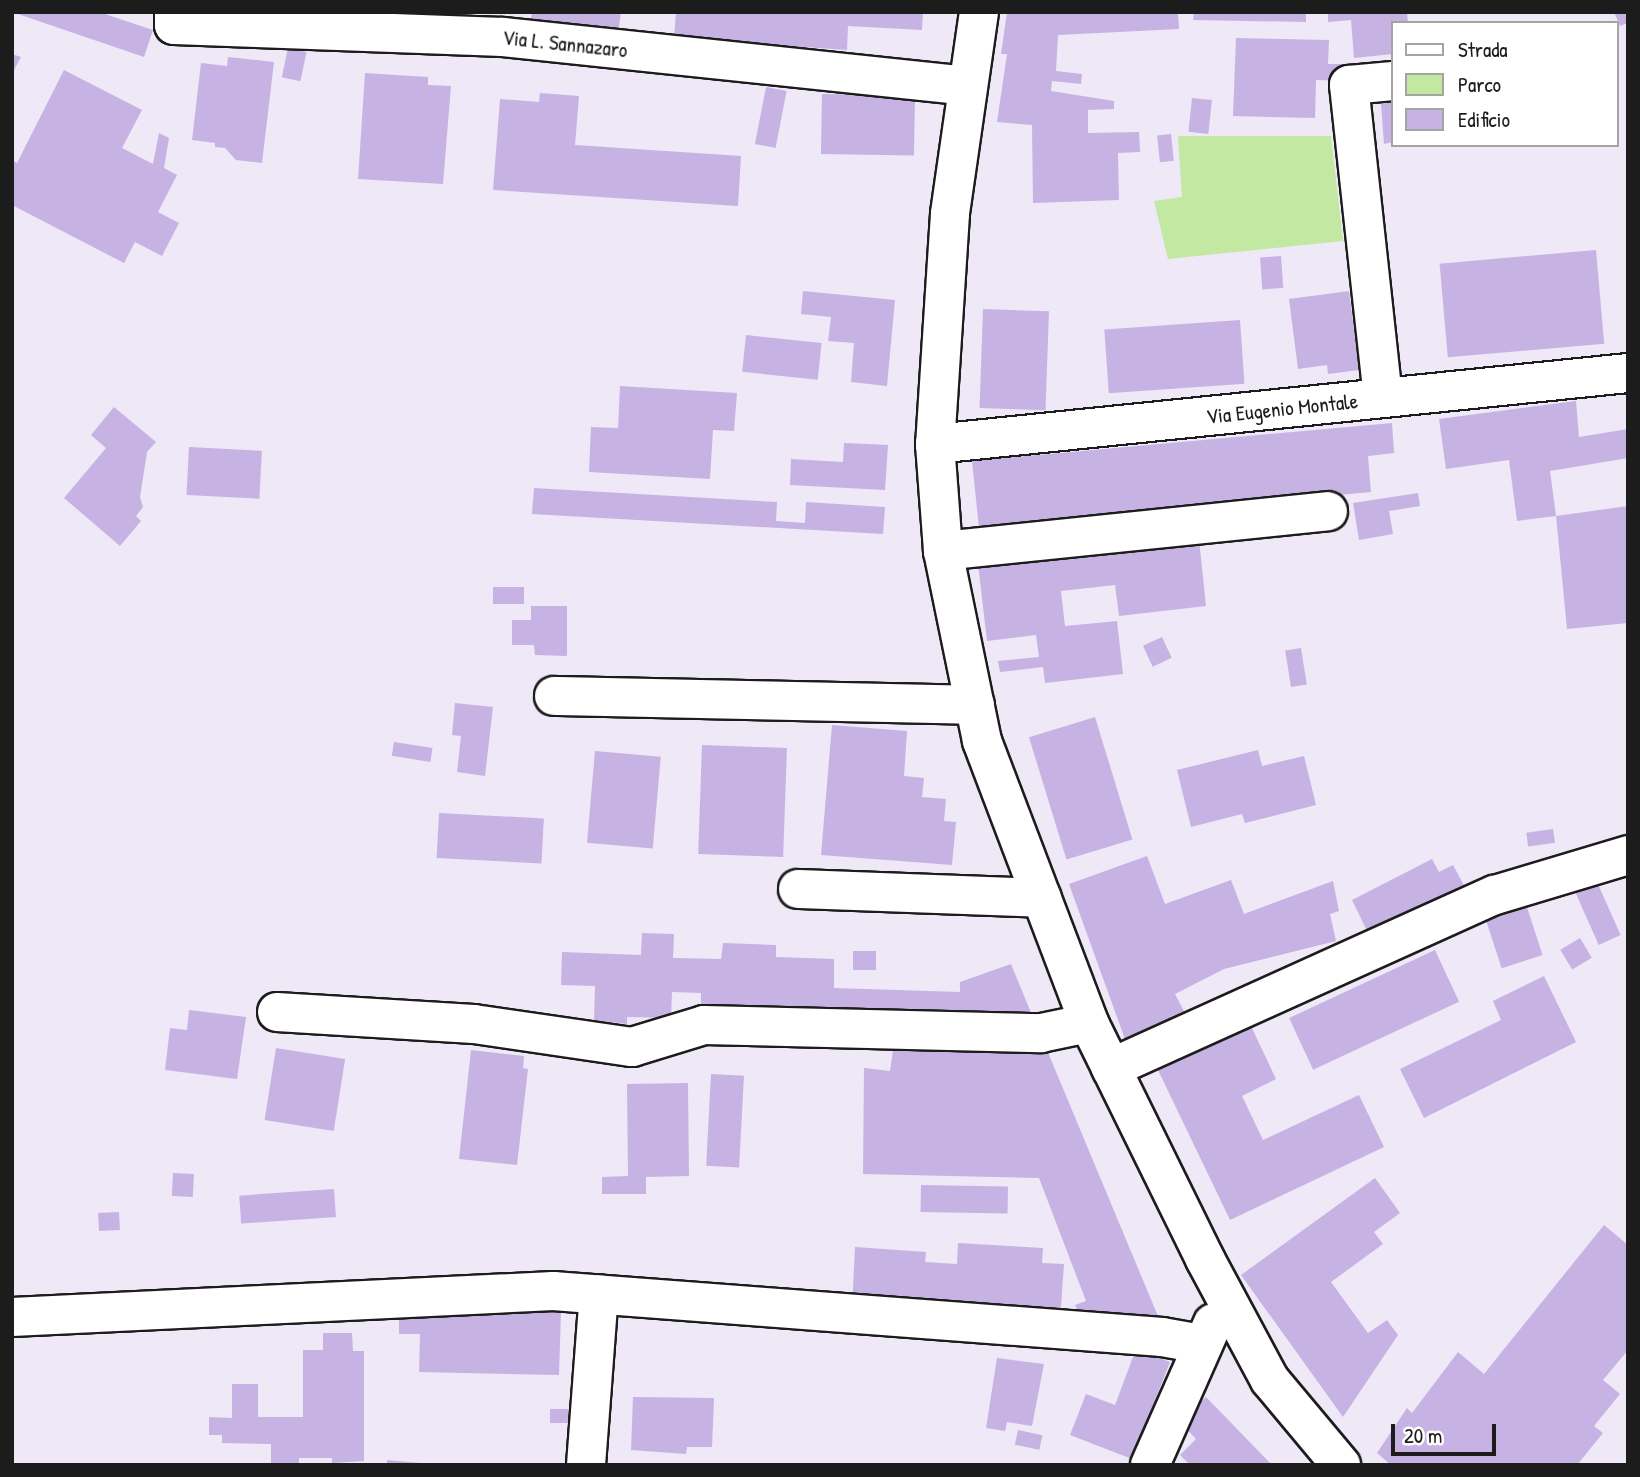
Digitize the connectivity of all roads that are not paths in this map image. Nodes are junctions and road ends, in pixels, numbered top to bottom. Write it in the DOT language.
graph roads {
  1 [pos="174,12"];
  2 [pos="979,12"];
  3 [pos="504,25"];
  4 [pos="1392,81"];
  5 [pos="967,86"];
  6 [pos="1628,373"];
  7 [pos="1383,398"];
  8 [pos="935,444"];
  9 [pos="1328,511"];
  10 [pos="943,551"];
  11 [pos="554,696"];
  12 [pos="975,705"];
  13 [pos="1628,855"];
  14 [pos="798,889"];
  15 [pos="1042,898"];
  16 [pos="277,1012"];
  17 [pos="1089,1023"];
  18 [pos="1111,1068"];
  19 [pos="600,1294"];
  20 [pos="1229,1305"];
  21 [pos="12,1317"];
  22 [pos="1201,1344"];
  23 [pos="586,1465"];
  24 [pos="1150,1465"];
  25 [pos="1341,1465"];
  1 -- 3 [label="street, Via L. Sannazaro"];
  2 -- 5 [label="street"];
  3 -- 5 [label="street, Via L. Sannazaro"];
  4 -- 7 [label="street"];
  5 -- 8 [label="street"];
  6 -- 7 [label="street, Via Eugenio Montale"];
  7 -- 8 [label="street, Via Eugenio Montale"];
  8 -- 10 [label="street"];
  9 -- 10 [label="street"];
  10 -- 12 [label="street"];
  11 -- 12 [label="street"];
  12 -- 15 [label="street"];
  13 -- 18 [label="street"];
  14 -- 15 [label="street"];
  15 -- 17 [label="street"];
  16 -- 17 [label="street"];
  17 -- 18 [label="street"];
  18 -- 20 [label="street"];
  19 -- 21 [label="street"];
  19 -- 22 [label="street"];
  19 -- 23 [label="street"];
  20 -- 22 [label="street"];
  20 -- 25 [label="street"];
  22 -- 24 [label="street"];
}
